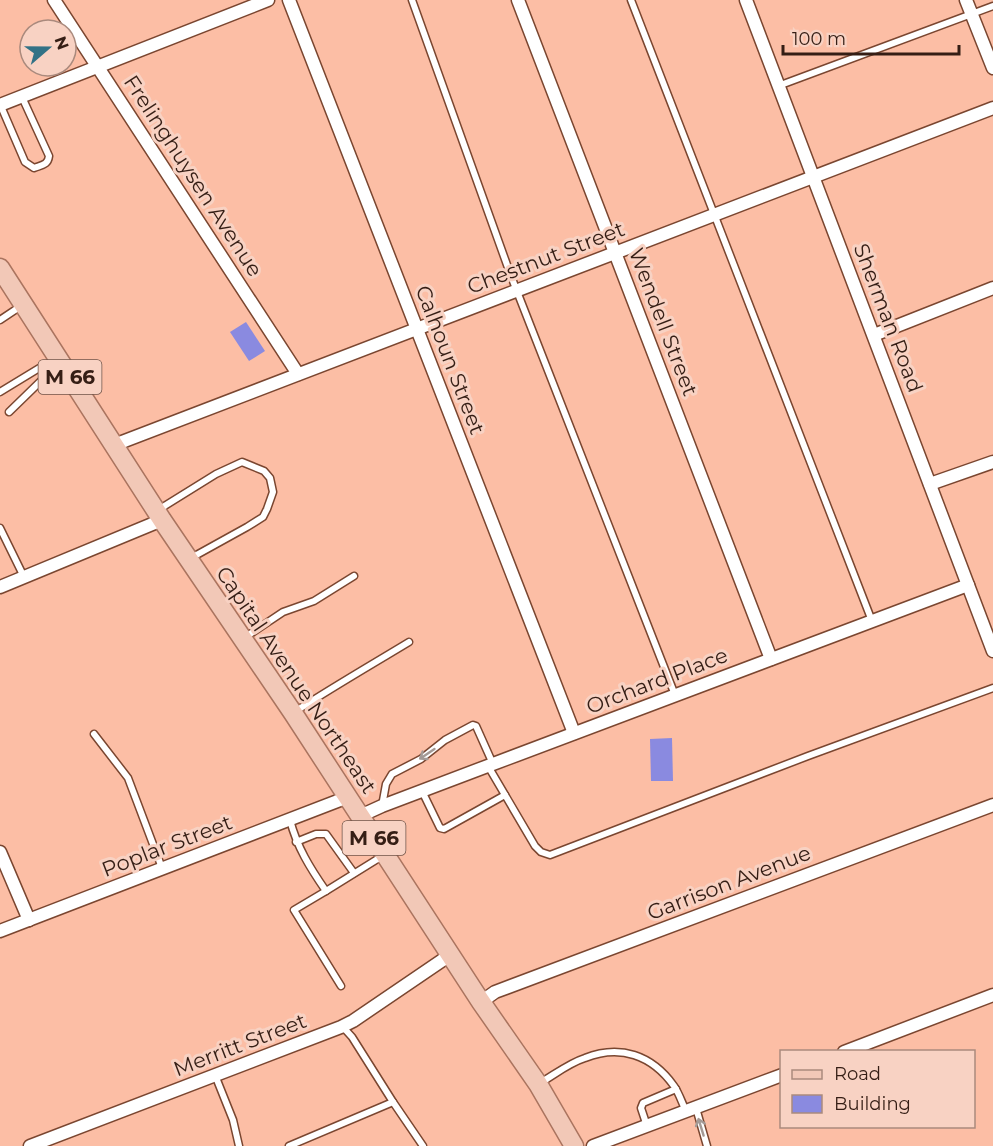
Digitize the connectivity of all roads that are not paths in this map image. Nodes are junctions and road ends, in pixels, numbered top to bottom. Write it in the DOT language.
graph roads {
  1 [pos="54,0"];
  2 [pos="268,0"];
  3 [pos="289,0"];
  4 [pos="412,0"];
  5 [pos="519,0"];
  6 [pos="631,0"];
  7 [pos="746,0"];
  8 [pos="966,0"];
  9 [pos="993,6"];
  10 [pos="972,14"];
  11 [pos="98,66"];
  12 [pos="993,68"];
  13 [pos="778,86"];
  14 [pos="22,97"];
  15 [pos="0,105"];
  16 [pos="993,108"];
  17 [pos="813,176"];
  18 [pos="715,213"];
  19 [pos="615,252"];
  20 [pos="3,278"];
  21 [pos="993,288"];
  22 [pos="517,291"];
  23 [pos="24,304"];
  24 [pos="0,320"];
  25 [pos="417,329"];
  26 [pos="874,335"];
  27 [pos="57,363"];
  28 [pos="298,374"];
  29 [pos="0,392"];
  30 [pos="9,412"];
  31 [pos="114,445"];
  32 [pos="993,462"];
  33 [pos="930,484"];
  34 [pos="159,515"];
  35 [pos="0,528"];
  36 [pos="188,560"];
  37 [pos="354,576"];
  38 [pos="24,577"];
  39 [pos="968,585"];
  40 [pos="0,587"];
  41 [pos="872,621"];
  42 [pos="990,631"];
  43 [pos="242,640"];
  44 [pos="409,642"];
  45 [pos="993,651"];
  46 [pos="771,659"];
  47 [pos="993,688"];
  48 [pos="675,696"];
  49 [pos="293,713"];
  50 [pos="574,733"];
  51 [pos="94,734"];
  52 [pos="491,765"];
  53 [pos="422,790"];
  54 [pos="505,795"];
  55 [pos="348,797"];
  56 [pos="993,805"];
  57 [pos="382,806"];
  58 [pos="360,816"];
  59 [pos="290,819"];
  60 [pos="296,842"];
  61 [pos="0,852"];
  62 [pos="385,854"];
  63 [pos="162,868"];
  64 [pos="354,873"];
  65 [pos="326,891"];
  66 [pos="28,920"];
  67 [pos="0,931"];
  68 [pos="450,955"];
  69 [pos="341,986"];
  70 [pos="993,995"];
  71 [pos="481,1002"];
  72 [pos="342,1026"];
  73 [pos="849,1050"];
  74 [pos="215,1075"];
  75 [pos="780,1076"];
  76 [pos="538,1084"];
  77 [pos="676,1089"];
  78 [pos="393,1102"];
  79 [pos="691,1110"];
  80 [pos="647,1126"];
  81 [pos="30,1146"];
  82 [pos="240,1146"];
  83 [pos="289,1146"];
  84 [pos="423,1146"];
  85 [pos="574,1146"];
  86 [pos="593,1146"];
  87 [pos="707,1146"];
  1 -- 11 [label="street, Frelinghuysen Avenue"];
  2 -- 11 [label="street"];
  3 -- 25 [label="street, Calhoun Street"];
  4 -- 22 [label="lane"];
  5 -- 19 [label="street, Wendell Street"];
  6 -- 18 [label="lane"];
  7 -- 13 [label="street, Sherman Road"];
  8 -- 10 [label="street"];
  9 -- 10 [label="lane"];
  10 -- 12 [label="street"];
  10 -- 13 [label="lane"];
  11 -- 14 [label="street"];
  11 -- 28 [label="street, Frelinghuysen Avenue"];
  13 -- 17 [label="street, Sherman Road"];
  14 -- 15 [label="street"];
  14 -- 15 [label="lane"];
  16 -- 17 [label="street, Chestnut Street"];
  17 -- 18 [label="street, Chestnut Street"];
  17 -- 26 [label="street, Sherman Road"];
  18 -- 19 [label="street, Chestnut Street"];
  18 -- 41 [label="lane"];
  19 -- 22 [label="street, Chestnut Street"];
  19 -- 46 [label="street, Wendell Street"];
  20 -- 23 [label="main road, Capital Avenue Northeast / M 66"];
  21 -- 26 [label="street"];
  22 -- 25 [label="street, Chestnut Street"];
  22 -- 48 [label="lane"];
  23 -- 24 [label="lane"];
  23 -- 27 [label="main road, Capital Avenue Northeast / M 66"];
  25 -- 28 [label="street, Chestnut Street"];
  25 -- 50 [label="street, Calhoun Street"];
  26 -- 33 [label="street, Sherman Road"];
  27 -- 29 [label="lane"];
  27 -- 30 [label="lane"];
  27 -- 31 [label="main road, Capital Avenue Northeast / M 66"];
  28 -- 31 [label="street, Chestnut Street"];
  31 -- 34 [label="main road, Capital Avenue Northeast / M 66"];
  32 -- 33 [label="street"];
  33 -- 39 [label="street, Sherman Road"];
  34 -- 36 [label="main road, Capital Avenue Northeast / M 66"];
  34 -- 36 [label="lane"];
  34 -- 38 [label="street"];
  35 -- 38 [label="lane"];
  36 -- 43 [label="main road, Capital Avenue Northeast / M 66"];
  37 -- 43 [label="lane"];
  38 -- 40 [label="street"];
  39 -- 41 [label="street, Orchard Place"];
  39 -- 42 [label="street, Sherman Road"];
  41 -- 46 [label="street, Orchard Place"];
  42 -- 45 [label="street, Sherman Road"];
  43 -- 49 [label="main road, Capital Avenue Northeast / M 66"];
  44 -- 49 [label="lane"];
  46 -- 48 [label="street, Orchard Place"];
  47 -- 54 [label="lane"];
  48 -- 50 [label="street, Orchard Place"];
  49 -- 55 [label="main road, Capital Avenue Northeast / M 66"];
  50 -- 52 [label="street, Orchard Place"];
  51 -- 63 [label="lane"];
  52 -- 53 [label="street, Orchard Place"];
  52 -- 54 [label="lane"];
  52 -- 57 [label="lane, one-way"];
  53 -- 54 [label="lane"];
  53 -- 57 [label="street, Orchard Place"];
  55 -- 58 [label="main road, Capital Avenue Northeast / M 66"];
  55 -- 59 [label="street, Poplar Street"];
  56 -- 71 [label="street, Garrison Avenue"];
  57 -- 58 [label="street, Orchard Place"];
  58 -- 62 [label="main road, Capital Avenue Northeast / M 66"];
  59 -- 60 [label="lane"];
  59 -- 63 [label="street, Poplar Street"];
  60 -- 64 [label="lane"];
  60 -- 65 [label="lane"];
  61 -- 66 [label="street"];
  62 -- 64 [label="lane"];
  62 -- 68 [label="main road, Capital Avenue Northeast / M 66"];
  63 -- 66 [label="street, Poplar Street"];
  64 -- 65 [label="lane"];
  65 -- 69 [label="lane"];
  66 -- 67 [label="street, Poplar Street"];
  68 -- 71 [label="main road, Capital Avenue Northeast / M 66"];
  68 -- 72 [label="street, Merritt Street"];
  70 -- 73 [label="street"];
  71 -- 76 [label="main road, Capital Avenue Northeast / M 66"];
  72 -- 74 [label="street, Merritt Street"];
  72 -- 78 [label="lane"];
  74 -- 81 [label="street, Merritt Street"];
  74 -- 82 [label="lane"];
  75 -- 79 [label="street"];
  76 -- 77 [label="lane"];
  76 -- 85 [label="main road, Capital Avenue Northeast / M 66"];
  77 -- 79 [label="lane"];
  77 -- 80 [label="lane"];
  78 -- 83 [label="lane"];
  78 -- 84 [label="lane"];
  79 -- 80 [label="street"];
  87 -- 79 [label="lane, one-way"];
  80 -- 86 [label="street"];
}
